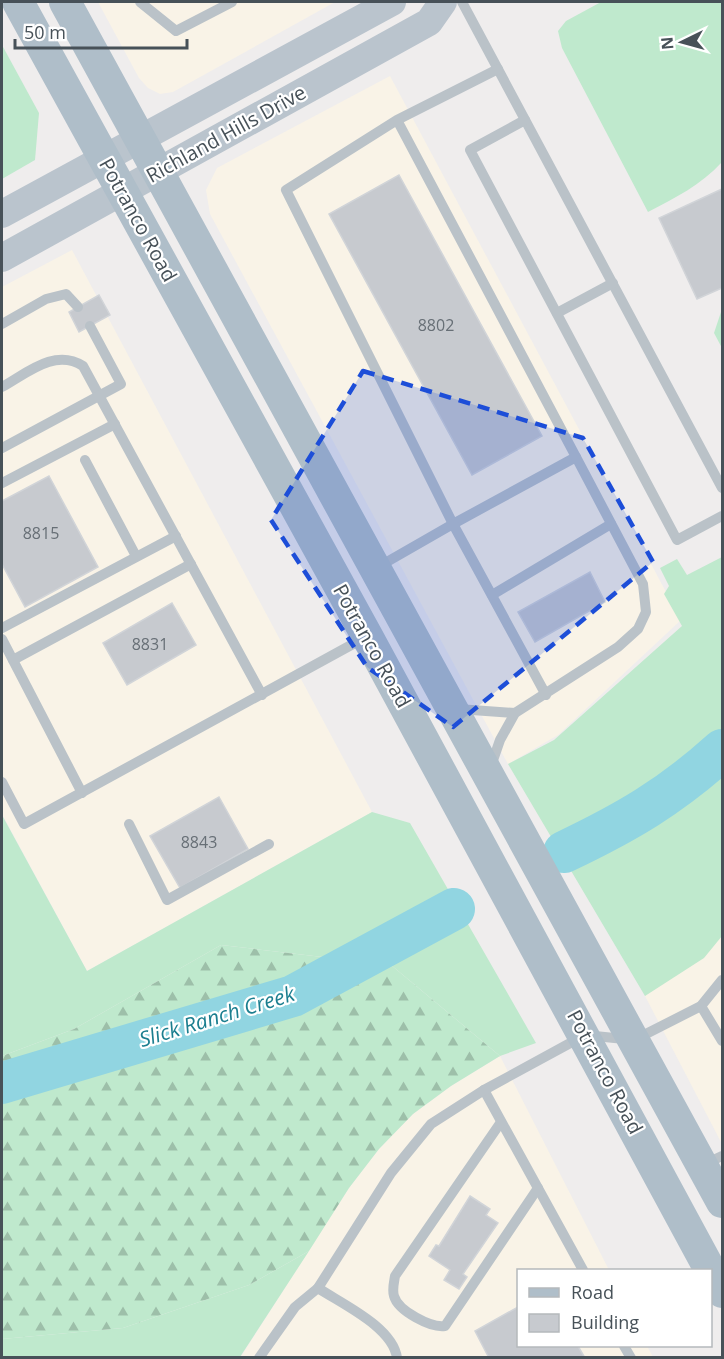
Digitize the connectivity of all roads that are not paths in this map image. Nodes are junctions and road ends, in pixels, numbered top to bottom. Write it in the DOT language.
graph roads {
  1 [pos="18,2"];
  2 [pos="65,2"];
  3 [pos="140,2"];
  4 [pos="232,2"];
  5 [pos="392,2"];
  6 [pos="443,2"];
  7 [pos="462,2"];
  8 [pos="498,69"];
  9 [pos="397,120"];
  10 [pos="525,120"];
  11 [pos="140,139"];
  12 [pos="103,157"];
  13 [pos="158,172"];
  14 [pos="122,192"];
  15 [pos="2,214"];
  16 [pos="2,258"];
  17 [pos="613,283"];
  18 [pos="78,307"];
  19 [pos="556,313"];
  20 [pos="2,324"];
  21 [pos="90,326"];
  22 [pos="2,387"];
  23 [pos="99,396"];
  24 [pos="115,424"];
  25 [pos="2,448"];
  26 [pos="576,457"];
  27 [pos="85,460"];
  28 [pos="2,483"];
  29 [pos="723,488"];
  30 [pos="723,516"];
  31 [pos="453,524"];
  32 [pos="611,524"];
  33 [pos="176,536"];
  34 [pos="136,556"];
  35 [pos="191,564"];
  36 [pos="375,568"];
  37 [pos="492,595"];
  38 [pos="2,627"];
  39 [pos="367,636"];
  40 [pos="2,639"];
  41 [pos="13,660"];
  42 [pos="262,695"];
  43 [pos="546,695"];
  44 [pos="452,708"];
  45 [pos="515,713"];
  46 [pos="488,775"];
  47 [pos="2,782"];
  48 [pos="82,793"];
  49 [pos="129,824"];
  50 [pos="269,844"];
  51 [pos="723,980"];
  52 [pos="701,1006"];
  53 [pos="585,1035"];
  54 [pos="634,1040"];
  55 [pos="723,1041"];
  56 [pos="484,1090"];
  57 [pos="501,1122"];
  58 [pos="712,1161"];
  59 [pos="537,1188"];
  60 [pos="723,1202"];
  61 [pos="582,1269"];
  62 [pos="711,1269"];
  63 [pos="712,1272"];
  64 [pos="318,1288"];
  65 [pos="723,1292"];
  66 [pos="259,1358"];
  67 [pos="397,1358"];
  1 -- 12 [label="main road, Potranco Road"];
  2 -- 11 [label="main road, Potranco Road"];
  3 -- 4 [label="lane"];
  5 -- 11 [label="street, Richland Hills Drive"];
  6 -- 13 [label="street, Richland Hills Drive"];
  7 -- 8 [label="lane"];
  8 -- 9 [label="lane"];
  8 -- 10 [label="lane"];
  9 -- 26 [label="lane"];
  9 -- 31 [label="lane"];
  10 -- 17 [label="lane"];
  10 -- 19 [label="lane"];
  11 -- 12 [label="street, Richland Hills Drive"];
  11 -- 13 [label="main road, Potranco Road"];
  12 -- 14 [label="main road, Potranco Road"];
  12 -- 15 [label="street, Richland Hills Drive"];
  13 -- 14 [label="street, Richland Hills Drive"];
  13 -- 36 [label="main road, Potranco Road"];
  14 -- 16 [label="street, Richland Hills Drive"];
  14 -- 39 [label="main road, Potranco Road"];
  17 -- 19 [label="lane"];
  17 -- 29 [label="lane"];
  18 -- 20 [label="lane"];
  19 -- 30 [label="lane"];
  21 -- 23 [label="lane"];
  22 -- 23 [label="lane"];
  23 -- 24 [label="lane"];
  23 -- 25 [label="lane"];
  24 -- 28 [label="lane"];
  24 -- 33 [label="lane"];
  26 -- 31 [label="lane"];
  26 -- 32 [label="lane"];
  27 -- 34 [label="lane"];
  31 -- 36 [label="lane"];
  31 -- 37 [label="lane"];
  32 -- 37 [label="lane"];
  32 -- 43 [label="lane"];
  33 -- 34 [label="lane"];
  33 -- 35 [label="lane"];
  34 -- 38 [label="lane"];
  35 -- 41 [label="lane"];
  35 -- 42 [label="lane"];
  36 -- 44 [label="main road, Potranco Road"];
  37 -- 43 [label="lane"];
  39 -- 42 [label="lane"];
  39 -- 53 [label="main road, Potranco Road"];
  40 -- 41 [label="lane"];
  41 -- 48 [label="lane"];
  42 -- 48 [label="lane"];
  43 -- 45 [label="lane"];
  44 -- 45 [label="lane"];
  44 -- 46 [label="main road, Potranco Road"];
  45 -- 46 [label="lane"];
  46 -- 54 [label="main road, Potranco Road"];
  47 -- 48 [label="lane"];
  49 -- 50 [label="lane"];
  51 -- 52 [label="lane"];
  52 -- 54 [label="lane"];
  52 -- 55 [label="lane"];
  53 -- 54 [label="lane"];
  53 -- 56 [label="lane"];
  53 -- 62 [label="main road, Potranco Road"];
  54 -- 58 [label="main road, Potranco Road"];
  56 -- 57 [label="lane"];
  56 -- 64 [label="lane"];
  57 -- 59 [label="lane"];
  57 -- 59 [label="lane"];
  58 -- 60 [label="main road, Potranco Road"];
  59 -- 61 [label="lane"];
  63 -- 65 [label="main road, Potranco Road"];
  64 -- 66 [label="lane"];
  64 -- 67 [label="lane"];
}
